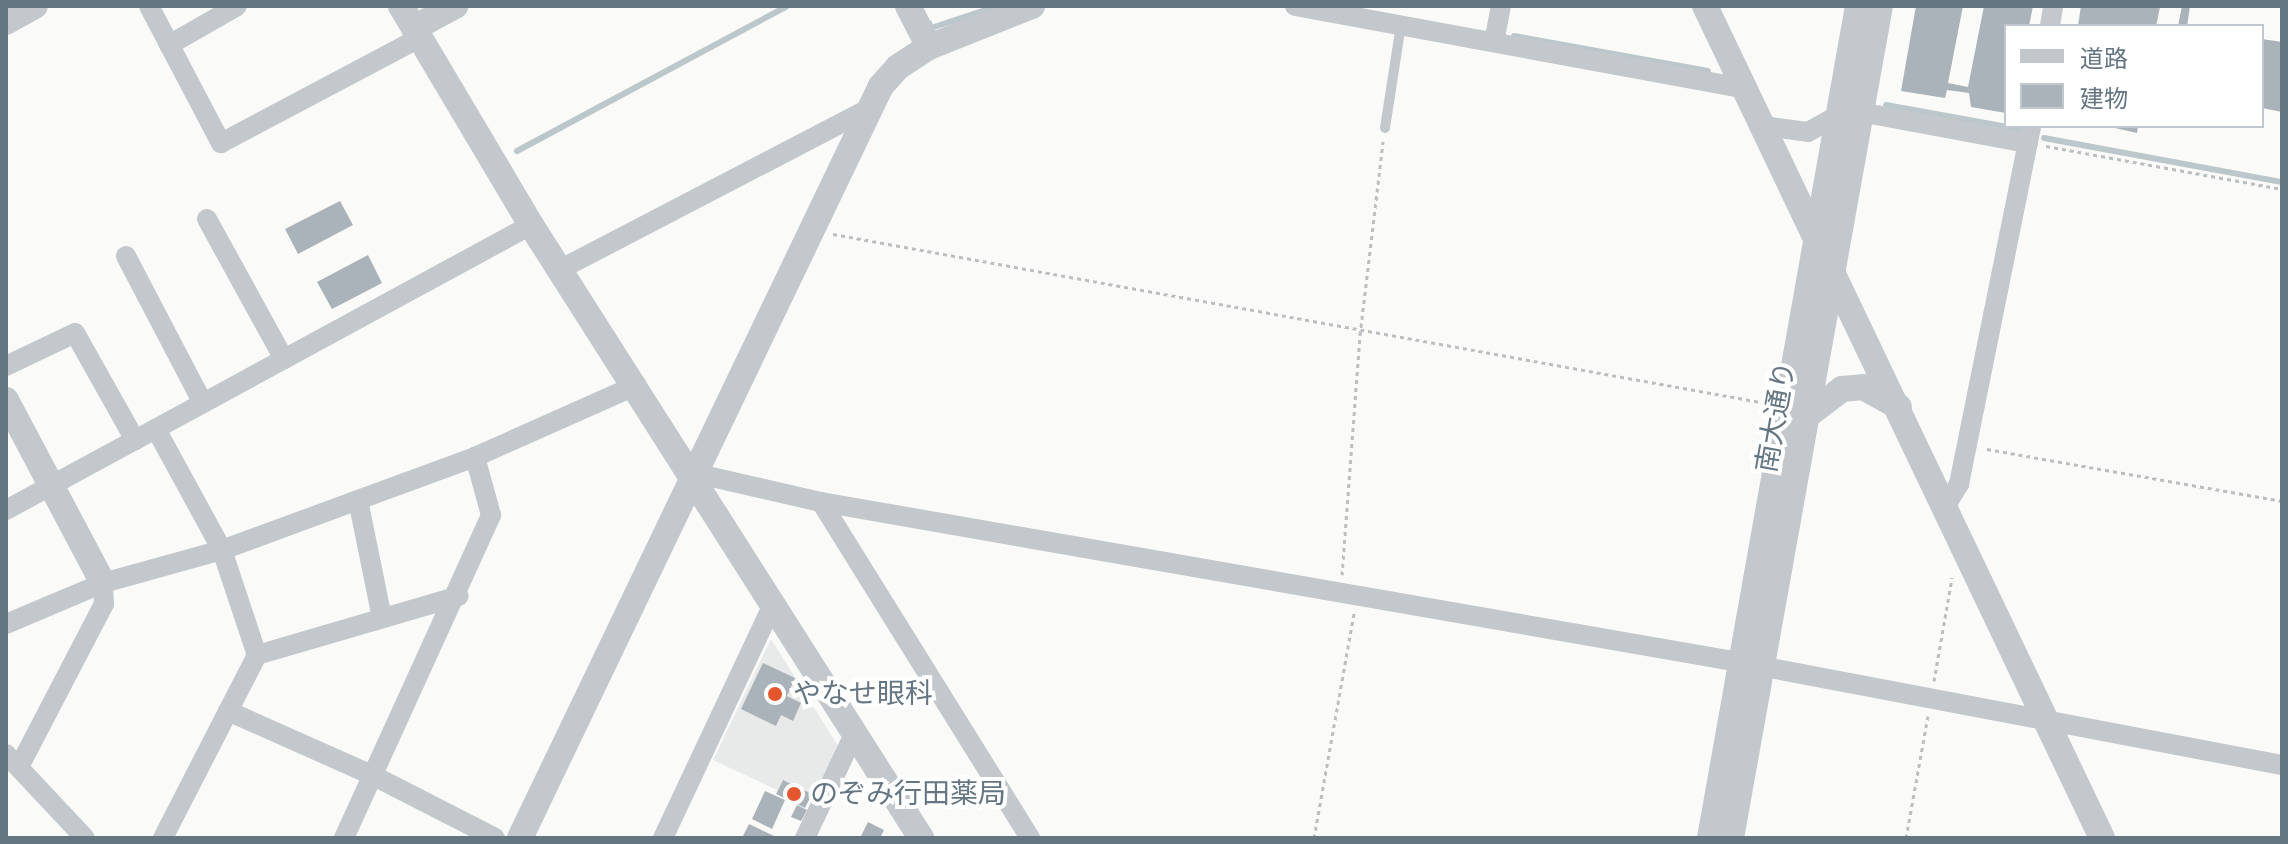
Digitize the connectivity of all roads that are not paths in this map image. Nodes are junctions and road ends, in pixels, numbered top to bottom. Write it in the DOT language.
graph roads {
  1 [pos="35,6"];
  2 [pos="149,6"];
  3 [pos="237,6"];
  4 [pos="455,6"];
  5 [pos="908,6"];
  6 [pos="1032,6"];
  7 [pos="1295,6"];
  8 [pos="1501,6"];
  9 [pos="1705,6"];
  10 [pos="1858,6"];
  11 [pos="1880,6"];
  12 [pos="1330,9"];
  13 [pos="6,22"];
  14 [pos="411,24"];
  15 [pos="1401,25"];
  16 [pos="1494,42"];
  17 [pos="169,45"];
  18 [pos="929,47"];
  19 [pos="1746,89"];
  20 [pos="867,110"];
  21 [pos="1849,114"];
  22 [pos="1763,126"];
  23 [pos="1385,128"];
  24 [pos="2030,135"];
  25 [pos="207,219"];
  26 [pos="531,225"];
  27 [pos="1815,234"];
  28 [pos="126,256"];
  29 [pos="561,269"];
  30 [pos="1833,271"];
  31 [pos="284,359"];
  32 [pos="6,366"];
  33 [pos="637,385"];
  34 [pos="203,403"];
  35 [pos="7,405"];
  36 [pos="1899,407"];
  37 [pos="1797,410"];
  38 [pos="156,429"];
  39 [pos="135,440"];
  40 [pos="475,457"];
  41 [pos="694,473"];
  42 [pos="52,485"];
  43 [pos="358,500"];
  44 [pos="821,502"];
  45 [pos="1946,505"];
  46 [pos="6,510"];
  47 [pos="222,550"];
  48 [pos="103,583"];
  49 [pos="459,596"];
  50 [pos="774,602"];
  51 [pos="382,618"];
  52 [pos="6,624"];
  53 [pos="257,655"];
  54 [pos="1753,665"];
  55 [pos="228,711"];
  56 [pos="2048,722"];
  57 [pos="855,732"];
  58 [pos="13,760"];
  59 [pos="2282,765"];
  60 [pos="374,776"];
  61 [pos="85,838"];
  62 [pos="163,838"];
  63 [pos="344,838"];
  64 [pos="495,838"];
  65 [pos="520,838"];
  66 [pos="663,838"];
  67 [pos="805,838"];
  68 [pos="921,838"];
  69 [pos="1030,838"];
  70 [pos="1710,838"];
  71 [pos="1731,838"];
  72 [pos="2102,838"];
  1 -- 13 [label="street"];
  2 -- 17 [label="street"];
  3 -- 17 [label="street"];
  4 -- 14 [label="street"];
  5 -- 18 [label="street"];
  6 -- 18 [label="street"];
  7 -- 12 [label="street"];
  8 -- 16 [label="street"];
  9 -- 19 [label="street"];
  10 -- 21 [label="street, 南大通り"];
  11 -- 21 [label="street, 南大通り"];
  12 -- 15 [label="street"];
  14 -- 17 [label="street"];
  14 -- 26 [label="street"];
  15 -- 16 [label="street"];
  15 -- 23 [label="lane"];
  16 -- 19 [label="street"];
  18 -- 20 [label="street"];
  19 -- 22 [label="street"];
  20 -- 29 [label="street"];
  20 -- 41 [label="street"];
  21 -- 22 [label="street"];
  21 -- 24 [label="street"];
  21 -- 27 [label="street, 南大通り"];
  21 -- 30 [label="street, 南大通り"];
  22 -- 27 [label="street"];
  24 -- 45 [label="street"];
  25 -- 31 [label="street"];
  26 -- 29 [label="street"];
  26 -- 31 [label="street"];
  27 -- 30 [label="street"];
  27 -- 37 [label="street, 南大通り"];
  28 -- 34 [label="street"];
  29 -- 33 [label="street"];
  30 -- 36 [label="street"];
  30 -- 37 [label="street, 南大通り"];
  31 -- 34 [label="street"];
  32 -- 39 [label="street"];
  33 -- 40 [label="street"];
  33 -- 41 [label="street"];
  34 -- 38 [label="street"];
  35 -- 42 [label="street"];
  36 -- 37 [label="street"];
  36 -- 45 [label="street"];
  37 -- 54 [label="street, 南大通り"];
  38 -- 39 [label="street"];
  38 -- 47 [label="street"];
  39 -- 42 [label="street"];
  40 -- 43 [label="street"];
  40 -- 49 [label="street"];
  41 -- 44 [label="street"];
  41 -- 50 [label="street"];
  41 -- 65 [label="street"];
  42 -- 46 [label="street"];
  42 -- 48 [label="street"];
  43 -- 47 [label="street"];
  43 -- 51 [label="street"];
  44 -- 54 [label="street"];
  44 -- 69 [label="street"];
  45 -- 56 [label="street"];
  47 -- 48 [label="street"];
  47 -- 53 [label="street"];
  48 -- 52 [label="street"];
  48 -- 58 [label="street"];
  49 -- 51 [label="street"];
  49 -- 60 [label="street"];
  50 -- 57 [label="street"];
  50 -- 66 [label="street"];
  51 -- 53 [label="street"];
  53 -- 55 [label="street"];
  54 -- 56 [label="street"];
  54 -- 70 [label="street, 南大通り"];
  54 -- 71 [label="street, 南大通り"];
  55 -- 60 [label="street"];
  55 -- 62 [label="street"];
  56 -- 59 [label="street"];
  56 -- 72 [label="street"];
  57 -- 67 [label="street"];
  57 -- 68 [label="street"];
  58 -- 61 [label="street"];
  60 -- 63 [label="street"];
  60 -- 64 [label="street"];
}
